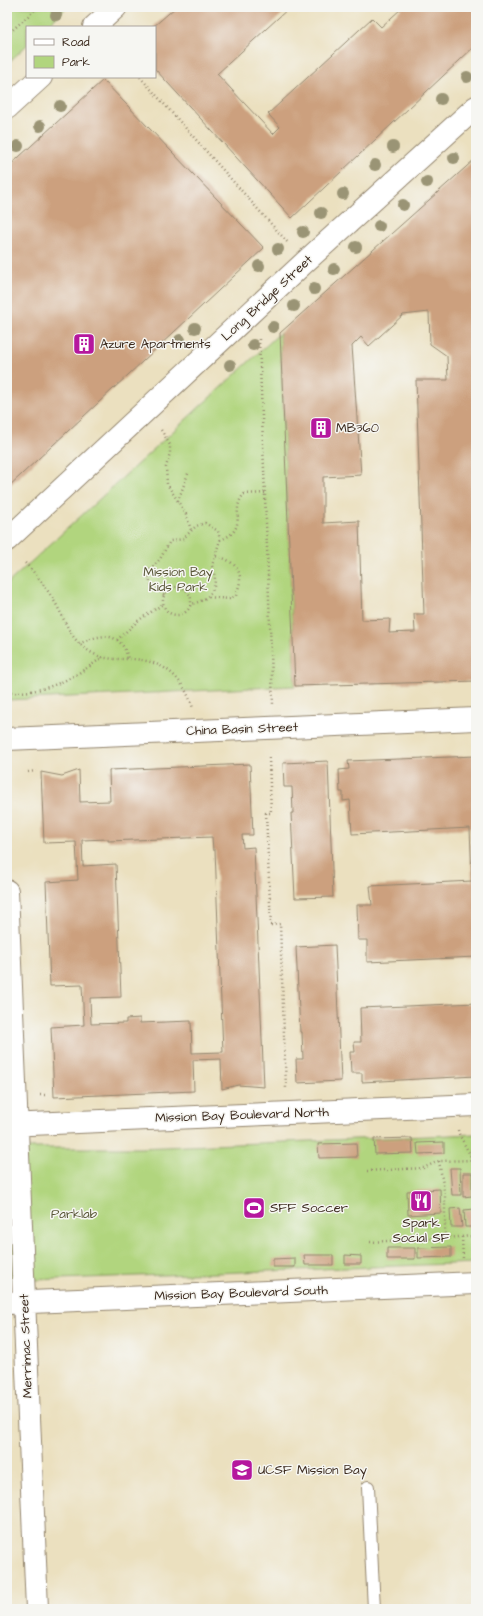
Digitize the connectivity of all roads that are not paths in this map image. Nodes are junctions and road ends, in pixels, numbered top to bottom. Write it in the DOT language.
graph roads {
  1 [pos="116,7"];
  2 [pos="95,26"];
  3 [pos="39,78"];
  4 [pos="476,107"];
  5 [pos="7,108"];
  6 [pos="7,540"];
  7 [pos="476,719"];
  8 [pos="7,739"];
  9 [pos="7,891"];
  10 [pos="476,1105"];
  11 [pos="12,1125"];
  12 [pos="476,1283"];
  13 [pos="16,1302"];
  14 [pos="368,1487"];
  15 [pos="37,1609"];
  16 [pos="374,1609"];
  1 -- 2 [label="street"];
  3 -- 5 [label="street"];
  4 -- 6 [label="street, Long Bridge Street"];
  7 -- 8 [label="street, China Basin Street"];
  9 -- 11 [label="street, Merrimac Street"];
  10 -- 11 [label="street, Mission Bay Boulevard North"];
  11 -- 13 [label="street, Merrimac Street"];
  12 -- 13 [label="street, Mission Bay Boulevard South"];
  13 -- 15 [label="street, Merrimac Street"];
  14 -- 16 [label="lane"];
}
